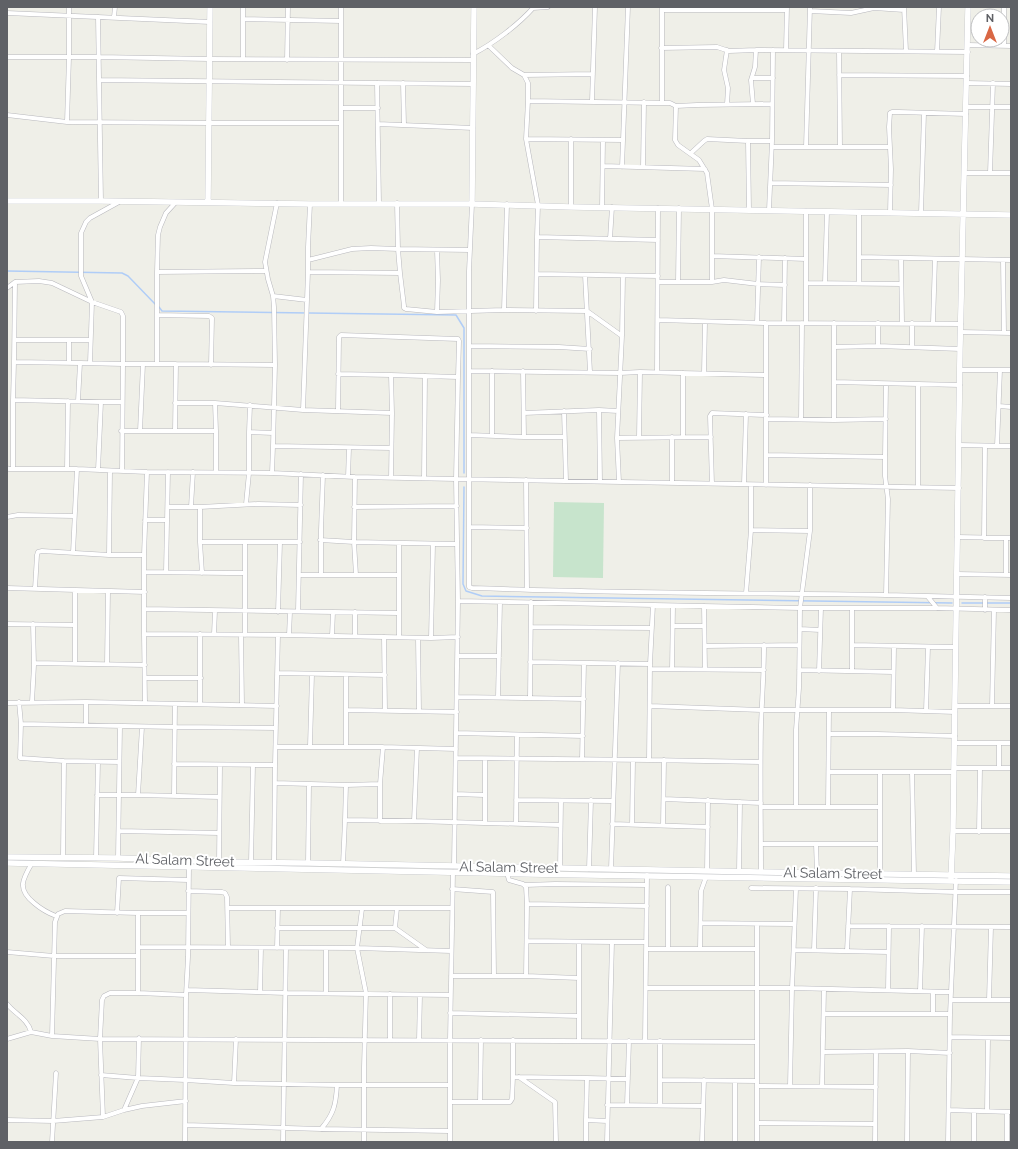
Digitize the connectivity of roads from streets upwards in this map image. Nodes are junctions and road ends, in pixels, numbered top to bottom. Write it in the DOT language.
graph roads {
  1 [pos="69,7"];
  2 [pos="114,7"];
  3 [pos="210,7"];
  4 [pos="243,7"];
  5 [pos="288,7"];
  6 [pos="341,7"];
  7 [pos="474,7"];
  8 [pos="548,7"];
  9 [pos="595,7"];
  10 [pos="628,7"];
  11 [pos="939,7"];
  12 [pos="968,7"];
  13 [pos="534,8"];
  14 [pos="683,8"];
  15 [pos="716,8"];
  16 [pos="662,9"];
  17 [pos="787,9"];
  18 [pos="810,9"];
  19 [pos="829,9"];
  20 [pos="862,9"];
  21 [pos="904,9"];
  22 [pos="7,13"];
  23 [pos="69,16"];
  24 [pos="98,17"];
  25 [pos="114,17"];
  26 [pos="243,20"];
  27 [pos="288,20"];
  28 [pos="341,21"];
  29 [pos="210,22"];
  30 [pos="968,45"];
  31 [pos="489,46"];
  32 [pos="661,48"];
  33 [pos="727,50"];
  34 [pos="756,50"];
  35 [pos="773,50"];
  36 [pos="786,50"];
  37 [pos="808,51"];
  38 [pos="839,51"];
  39 [pos="906,51"];
  40 [pos="937,52"];
  41 [pos="968,52"];
  42 [pos="7,57"];
  43 [pos="69,57"];
  44 [pos="99,57"];
  45 [pos="473,57"];
  46 [pos="209,59"];
  47 [pos="243,59"];
  48 [pos="287,60"];
  49 [pos="341,60"];
  50 [pos="593,74"];
  51 [pos="524,75"];
  52 [pos="839,75"];
  53 [pos="967,76"];
  54 [pos="752,78"];
  55 [pos="773,78"];
  56 [pos="99,80"];
  57 [pos="209,81"];
  58 [pos="341,83"];
  59 [pos="377,83"];
  60 [pos="403,83"];
  61 [pos="967,83"];
  62 [pos="994,83"];
  63 [pos="473,84"];
  64 [pos="1011,84"];
  65 [pos="528,101"];
  66 [pos="592,101"];
  67 [pos="624,102"];
  68 [pos="644,102"];
  69 [pos="662,103"];
  70 [pos="727,104"];
  71 [pos="753,104"];
  72 [pos="772,104"];
  73 [pos="676,106"];
  74 [pos="966,107"];
  75 [pos="992,107"];
  76 [pos="1011,107"];
  77 [pos="341,108"];
  78 [pos="378,108"];
  79 [pos="924,113"];
  80 [pos="966,114"];
  81 [pos="7,115"];
  82 [pos="67,122"];
  83 [pos="100,122"];
  84 [pos="209,123"];
  85 [pos="341,123"];
  86 [pos="378,124"];
  87 [pos="404,125"];
  88 [pos="472,128"];
  89 [pos="526,139"];
  90 [pos="571,139"];
  91 [pos="603,140"];
  92 [pos="623,140"];
  93 [pos="748,141"];
  94 [pos="772,141"];
  95 [pos="772,147"];
  96 [pos="806,147"];
  97 [pos="840,147"];
  98 [pos="890,147"];
  99 [pos="691,153"];
  100 [pos="603,166"];
  101 [pos="622,167"];
  102 [pos="643,168"];
  103 [pos="705,169"];
  104 [pos="965,173"];
  105 [pos="990,173"];
  106 [pos="1011,173"];
  107 [pos="771,183"];
  108 [pos="891,185"];
  109 [pos="7,201"];
  110 [pos="102,201"];
  111 [pos="121,201"];
  112 [pos="177,201"];
  113 [pos="208,202"];
  114 [pos="277,203"];
  115 [pos="341,203"];
  116 [pos="379,203"];
  117 [pos="397,203"];
  118 [pos="310,204"];
  119 [pos="472,204"];
  120 [pos="507,204"];
  121 [pos="538,205"];
  122 [pos="571,207"];
  123 [pos="602,207"];
  124 [pos="612,207"];
  125 [pos="658,208"];
  126 [pos="679,208"];
  127 [pos="712,209"];
  128 [pos="749,210"];
  129 [pos="769,210"];
  130 [pos="806,211"];
  131 [pos="827,212"];
  132 [pos="859,212"];
  133 [pos="890,213"];
  134 [pos="921,214"];
  135 [pos="963,215"];
  136 [pos="1011,216"];
  137 [pos="537,237"];
  138 [pos="610,239"];
  139 [pos="658,240"];
  140 [pos="398,250"];
  141 [pos="437,250"];
  142 [pos="470,250"];
  143 [pos="712,256"];
  144 [pos="759,257"];
  145 [pos="859,257"];
  146 [pos="785,258"];
  147 [pos="901,258"];
  148 [pos="806,259"];
  149 [pos="935,259"];
  150 [pos="962,259"];
  151 [pos="308,260"];
  152 [pos="1002,260"];
  153 [pos="1011,260"];
  154 [pos="266,271"];
  155 [pos="157,272"];
  156 [pos="308,272"];
  157 [pos="400,273"];
  158 [pos="537,274"];
  159 [pos="585,275"];
  160 [pos="623,276"];
  161 [pos="658,276"];
  162 [pos="15,282"];
  163 [pos="658,282"];
  164 [pos="678,282"];
  165 [pos="712,282"];
  166 [pos="806,283"];
  167 [pos="825,283"];
  168 [pos="858,283"];
  169 [pos="758,284"];
  170 [pos="901,284"];
  171 [pos="785,285"];
  172 [pos="7,288"];
  173 [pos="273,296"];
  174 [pos="307,300"];
  175 [pos="92,302"];
  176 [pos="504,310"];
  177 [pos="536,311"];
  178 [pos="588,311"];
  179 [pos="437,312"];
  180 [pos="470,312"];
  181 [pos="157,315"];
  182 [pos="658,320"];
  183 [pos="705,322"];
  184 [pos="757,323"];
  185 [pos="766,323"];
  186 [pos="784,323"];
  187 [pos="804,323"];
  188 [pos="834,323"];
  189 [pos="878,323"];
  190 [pos="902,323"];
  191 [pos="912,323"];
  192 [pos="933,323"];
  193 [pos="961,324"];
  194 [pos="961,332"];
  195 [pos="1004,333"];
  196 [pos="1011,333"];
  197 [pos="622,336"];
  198 [pos="15,340"];
  199 [pos="69,340"];
  200 [pos="90,340"];
  201 [pos="470,346"];
  202 [pos="878,346"];
  203 [pos="834,347"];
  204 [pos="912,347"];
  205 [pos="590,349"];
  206 [pos="960,349"];
  207 [pos="14,362"];
  208 [pos="69,363"];
  209 [pos="80,363"];
  210 [pos="90,363"];
  211 [pos="123,364"];
  212 [pos="143,364"];
  213 [pos="156,364"];
  214 [pos="176,364"];
  215 [pos="211,365"];
  216 [pos="275,365"];
  217 [pos="960,370"];
  218 [pos="1000,370"];
  219 [pos="1011,370"];
  220 [pos="470,371"];
  221 [pos="524,371"];
  222 [pos="492,372"];
  223 [pos="590,372"];
  224 [pos="640,372"];
  225 [pos="657,372"];
  226 [pos="620,373"];
  227 [pos="683,373"];
  228 [pos="704,373"];
  229 [pos="338,374"];
  230 [pos="391,375"];
  231 [pos="766,375"];
  232 [pos="425,376"];
  233 [pos="458,377"];
  234 [pos="834,382"];
  235 [pos="886,384"];
  236 [pos="918,384"];
  237 [pos="960,385"];
  238 [pos="14,400"];
  239 [pos="68,401"];
  240 [pos="78,401"];
  241 [pos="102,402"];
  242 [pos="122,402"];
  243 [pos="175,402"];
  244 [pos="215,403"];
  245 [pos="250,406"];
  246 [pos="1000,406"];
  247 [pos="1011,407"];
  248 [pos="274,408"];
  249 [pos="303,410"];
  250 [pos="338,410"];
  251 [pos="599,410"];
  252 [pos="564,411"];
  253 [pos="618,411"];
  254 [pos="392,412"];
  255 [pos="524,413"];
  256 [pos="746,414"];
  257 [pos="767,417"];
  258 [pos="801,419"];
  259 [pos="886,419"];
  260 [pos="834,420"];
  261 [pos="121,431"];
  262 [pos="140,431"];
  263 [pos="175,431"];
  264 [pos="216,431"];
  265 [pos="249,432"];
  266 [pos="273,433"];
  267 [pos="469,435"];
  268 [pos="492,435"];
  269 [pos="524,437"];
  270 [pos="564,437"];
  271 [pos="639,437"];
  272 [pos="672,437"];
  273 [pos="683,437"];
  274 [pos="711,437"];
  275 [pos="617,438"];
  276 [pos="959,445"];
  277 [pos="273,446"];
  278 [pos="985,446"];
  279 [pos="997,446"];
  280 [pos="1011,446"];
  281 [pos="349,448"];
  282 [pos="391,448"];
  283 [pos="767,455"];
  284 [pos="885,458"];
  285 [pos="67,469"];
  286 [pos="77,469"];
  287 [pos="9,470"];
  288 [pos="98,470"];
  289 [pos="110,470"];
  290 [pos="122,471"];
  291 [pos="147,472"];
  292 [pos="168,472"];
  293 [pos="193,472"];
  294 [pos="216,472"];
  295 [pos="249,473"];
  296 [pos="272,473"];
  297 [pos="301,474"];
  298 [pos="323,475"];
  299 [pos="348,476"];
  300 [pos="355,477"];
  301 [pos="391,478"];
  302 [pos="424,478"];
  303 [pos="456,479"];
  304 [pos="469,479"];
  305 [pos="526,480"];
  306 [pos="566,481"];
  307 [pos="600,482"];
  308 [pos="619,482"];
  309 [pos="672,483"];
  310 [pos="712,484"];
  311 [pos="744,484"];
  312 [pos="751,484"];
  313 [pos="766,485"];
  314 [pos="810,485"];
  315 [pos="887,487"];
  316 [pos="918,487"];
  317 [pos="959,488"];
  318 [pos="246,504"];
  319 [pos="301,505"];
  320 [pos="457,506"];
  321 [pos="168,507"];
  322 [pos="192,507"];
  323 [pos="200,507"];
  324 [pos="354,507"];
  325 [pos="74,516"];
  326 [pos="7,517"];
  327 [pos="145,520"];
  328 [pos="167,520"];
  329 [pos="469,527"];
  330 [pos="527,528"];
  331 [pos="751,530"];
  332 [pos="810,531"];
  333 [pos="957,537"];
  334 [pos="984,538"];
  335 [pos="1009,538"];
  336 [pos="320,540"];
  337 [pos="200,542"];
  338 [pos="245,542"];
  339 [pos="280,542"];
  340 [pos="300,542"];
  341 [pos="354,542"];
  342 [pos="399,543"];
  343 [pos="433,544"];
  344 [pos="457,544"];
  345 [pos="73,553"];
  346 [pos="109,555"];
  347 [pos="144,555"];
  348 [pos="145,572"];
  349 [pos="166,572"];
  350 [pos="202,573"];
  351 [pos="245,573"];
  352 [pos="957,574"];
  353 [pos="299,575"];
  354 [pos="321,575"];
  355 [pos="356,575"];
  356 [pos="1006,575"];
  357 [pos="1011,575"];
  358 [pos="398,576"];
  359 [pos="7,588"];
  360 [pos="35,589"];
  361 [pos="75,590"];
  362 [pos="527,590"];
  363 [pos="108,591"];
  364 [pos="145,592"];
  365 [pos="746,593"];
  366 [pos="801,594"];
  367 [pos="886,595"];
  368 [pos="928,597"];
  369 [pos="956,597"];
  370 [pos="985,597"];
  371 [pos="1011,598"];
  372 [pos="458,601"];
  373 [pos="500,602"];
  374 [pos="531,602"];
  375 [pos="652,605"];
  376 [pos="673,606"];
  377 [pos="704,606"];
  378 [pos="800,608"];
  379 [pos="821,608"];
  380 [pos="852,608"];
  381 [pos="937,608"];
  382 [pos="144,609"];
  383 [pos="956,610"];
  384 [pos="984,610"];
  385 [pos="994,610"];
  386 [pos="1011,610"];
  387 [pos="215,611"];
  388 [pos="245,611"];
  389 [pos="278,612"];
  390 [pos="290,612"];
  391 [pos="298,612"];
  392 [pos="333,612"];
  393 [pos="355,612"];
  394 [pos="398,613"];
  395 [pos="7,624"];
  396 [pos="33,624"];
  397 [pos="75,625"];
  398 [pos="673,626"];
  399 [pos="704,626"];
  400 [pos="531,627"];
  401 [pos="652,628"];
  402 [pos="800,629"];
  403 [pos="820,630"];
  404 [pos="144,634"];
  405 [pos="200,634"];
  406 [pos="214,634"];
  407 [pos="243,635"];
  408 [pos="278,635"];
  409 [pos="289,635"];
  410 [pos="332,636"];
  411 [pos="355,636"];
  412 [pos="384,637"];
  413 [pos="399,637"];
  414 [pos="458,637"];
  415 [pos="418,638"];
  416 [pos="431,638"];
  417 [pos="764,645"];
  418 [pos="799,645"];
  419 [pos="852,645"];
  420 [pos="705,646"];
  421 [pos="894,646"];
  422 [pos="928,647"];
  423 [pos="955,647"];
  424 [pos="458,656"];
  425 [pos="499,656"];
  426 [pos="530,662"];
  427 [pos="34,663"];
  428 [pos="584,663"];
  429 [pos="618,663"];
  430 [pos="75,664"];
  431 [pos="107,664"];
  432 [pos="650,664"];
  433 [pos="145,665"];
  434 [pos="651,669"];
  435 [pos="672,669"];
  436 [pos="705,669"];
  437 [pos="764,670"];
  438 [pos="799,670"];
  439 [pos="819,671"];
  440 [pos="852,671"];
  441 [pos="893,672"];
  442 [pos="277,673"];
  443 [pos="312,674"];
  444 [pos="346,675"];
  445 [pos="385,675"];
  446 [pos="145,678"];
  447 [pos="201,678"];
  448 [pos="457,697"];
  449 [pos="498,697"];
  450 [pos="530,698"];
  451 [pos="584,699"];
  452 [pos="19,702"];
  453 [pos="32,702"];
  454 [pos="86,702"];
  455 [pos="7,703"];
  456 [pos="145,703"];
  457 [pos="175,704"];
  458 [pos="200,704"];
  459 [pos="242,705"];
  460 [pos="277,706"];
  461 [pos="650,706"];
  462 [pos="992,706"];
  463 [pos="1011,706"];
  464 [pos="955,709"];
  465 [pos="346,710"];
  466 [pos="761,710"];
  467 [pos="798,710"];
  468 [pos="829,710"];
  469 [pos="893,710"];
  470 [pos="385,711"];
  471 [pos="419,711"];
  472 [pos="926,711"];
  473 [pos="457,712"];
  474 [pos="21,724"];
  475 [pos="86,725"];
  476 [pos="120,726"];
  477 [pos="142,727"];
  478 [pos="175,727"];
  479 [pos="276,728"];
  480 [pos="456,733"];
  481 [pos="829,734"];
  482 [pos="517,735"];
  483 [pos="583,736"];
  484 [pos="955,736"];
  485 [pos="955,743"];
  486 [pos="1000,743"];
  487 [pos="1011,743"];
  488 [pos="310,746"];
  489 [pos="276,747"];
  490 [pos="346,747"];
  491 [pos="383,747"];
  492 [pos="417,748"];
  493 [pos="456,749"];
  494 [pos="456,758"];
  495 [pos="485,759"];
  496 [pos="517,759"];
  497 [pos="582,759"];
  498 [pos="614,760"];
  499 [pos="633,760"];
  500 [pos="649,760"];
  501 [pos="664,760"];
  502 [pos="64,762"];
  503 [pos="98,762"];
  504 [pos="119,762"];
  505 [pos="760,762"];
  506 [pos="174,764"];
  507 [pos="220,765"];
  508 [pos="253,765"];
  509 [pos="275,765"];
  510 [pos="980,768"];
  511 [pos="999,768"];
  512 [pos="1011,768"];
  513 [pos="954,770"];
  514 [pos="829,772"];
  515 [pos="880,772"];
  516 [pos="912,772"];
  517 [pos="275,783"];
  518 [pos="309,784"];
  519 [pos="380,784"];
  520 [pos="346,785"];
  521 [pos="456,794"];
  522 [pos="119,795"];
  523 [pos="138,795"];
  524 [pos="174,795"];
  525 [pos="484,795"];
  526 [pos="97,796"];
  527 [pos="219,797"];
  528 [pos="664,799"];
  529 [pos="516,800"];
  530 [pos="591,800"];
  531 [pos="708,800"];
  532 [pos="561,801"];
  533 [pos="612,801"];
  534 [pos="740,802"];
  535 [pos="761,805"];
  536 [pos="796,807"];
  537 [pos="828,807"];
  538 [pos="880,807"];
  539 [pos="345,820"];
  540 [pos="414,820"];
  541 [pos="380,821"];
  542 [pos="455,822"];
  543 [pos="485,823"];
  544 [pos="516,823"];
  545 [pos="612,824"];
  546 [pos="560,825"];
  547 [pos="632,825"];
  548 [pos="663,826"];
  549 [pos="708,827"];
  550 [pos="119,831"];
  551 [pos="953,831"];
  552 [pos="1011,831"];
  553 [pos="979,832"];
  554 [pos="218,833"];
  555 [pos="761,844"];
  556 [pos="816,844"];
  557 [pos="880,844"];
  558 [pos="7,857"];
  559 [pos="63,857"];
  560 [pos="96,858"];
  561 [pos="118,858"];
  562 [pos="219,862"];
  563 [pos="251,862"];
  564 [pos="274,862"];
  565 [pos="7,863"];
  566 [pos="32,863"];
  567 [pos="308,863"];
  568 [pos="343,864"];
  569 [pos="189,866"];
  570 [pos="560,868"];
  571 [pos="454,869"];
  572 [pos="589,869"];
  573 [pos="611,869"];
  574 [pos="738,872"];
  575 [pos="761,872"];
  576 [pos="507,873"];
  577 [pos="817,873"];
  578 [pos="706,874"];
  579 [pos="880,874"];
  580 [pos="647,875"];
  581 [pos="914,875"];
  582 [pos="1011,876"];
  583 [pos="954,878"];
  584 [pos="188,880"];
  585 [pos="1011,882"];
  586 [pos="525,885"];
  587 [pos="647,885"];
  588 [pos="668,887"];
  589 [pos="751,888"];
  590 [pos="816,888"];
  591 [pos="850,888"];
  592 [pos="452,889"];
  593 [pos="796,889"];
  594 [pos="188,891"];
  595 [pos="955,892"];
  596 [pos="1011,892"];
  597 [pos="527,904"];
  598 [pos="647,906"];
  599 [pos="228,908"];
  600 [pos="278,908"];
  601 [pos="362,908"];
  602 [pos="398,908"];
  603 [pos="451,908"];
  604 [pos="117,912"];
  605 [pos="138,913"];
  606 [pos="187,913"];
  607 [pos="56,916"];
  608 [pos="701,923"];
  609 [pos="758,924"];
  610 [pos="794,924"];
  611 [pos="848,926"];
  612 [pos="889,926"];
  613 [pos="922,926"];
  614 [pos="955,927"];
  615 [pos="991,927"];
  616 [pos="277,928"];
  617 [pos="395,928"];
  618 [pos="1011,928"];
  619 [pos="360,929"];
  620 [pos="527,942"];
  621 [pos="579,942"];
  622 [pos="612,942"];
  623 [pos="646,942"];
  624 [pos="138,947"];
  625 [pos="228,947"];
  626 [pos="188,948"];
  627 [pos="261,948"];
  628 [pos="277,948"];
  629 [pos="286,948"];
  630 [pos="326,948"];
  631 [pos="357,948"];
  632 [pos="646,948"];
  633 [pos="668,948"];
  634 [pos="700,948"];
  635 [pos="757,949"];
  636 [pos="426,950"];
  637 [pos="794,950"];
  638 [pos="814,950"];
  639 [pos="451,951"];
  640 [pos="847,951"];
  641 [pos="7,952"];
  642 [pos="888,952"];
  643 [pos="54,956"];
  644 [pos="138,956"];
  645 [pos="450,976"];
  646 [pos="494,976"];
  647 [pos="526,976"];
  648 [pos="579,978"];
  649 [pos="646,988"];
  650 [pos="757,988"];
  651 [pos="792,988"];
  652 [pos="824,989"];
  653 [pos="187,990"];
  654 [pos="888,990"];
  655 [pos="260,992"];
  656 [pos="920,992"];
  657 [pos="933,992"];
  658 [pos="951,992"];
  659 [pos="138,993"];
  660 [pos="286,993"];
  661 [pos="326,993"];
  662 [pos="366,994"];
  663 [pos="390,994"];
  664 [pos="186,995"];
  665 [pos="420,995"];
  666 [pos="450,995"];
  667 [pos="951,1000"];
  668 [pos="989,1000"];
  669 [pos="1011,1000"];
  670 [pos="7,1004"];
  671 [pos="450,1013"];
  672 [pos="824,1014"];
  673 [pos="933,1014"];
  674 [pos="950,1014"];
  675 [pos="579,1016"];
  676 [pos="31,1032"];
  677 [pos="52,1036"];
  678 [pos="950,1037"];
  679 [pos="100,1038"];
  680 [pos="139,1038"];
  681 [pos="988,1038"];
  682 [pos="1011,1038"];
  683 [pos="7,1039"];
  684 [pos="186,1039"];
  685 [pos="236,1039"];
  686 [pos="284,1039"];
  687 [pos="364,1039"];
  688 [pos="390,1040"];
  689 [pos="419,1040"];
  690 [pos="450,1040"];
  691 [pos="481,1040"];
  692 [pos="514,1040"];
  693 [pos="579,1040"];
  694 [pos="609,1041"];
  695 [pos="629,1041"];
  696 [pos="645,1041"];
  697 [pos="660,1041"];
  698 [pos="757,1042"];
  699 [pos="908,1051"];
  700 [pos="824,1052"];
  701 [pos="876,1052"];
  702 [pos="950,1052"];
  703 [pos="56,1073"];
  704 [pos="102,1075"];
  705 [pos="513,1077"];
  706 [pos="519,1077"];
  707 [pos="138,1078"];
  708 [pos="587,1078"];
  709 [pos="608,1079"];
  710 [pos="628,1079"];
  711 [pos="185,1080"];
  712 [pos="660,1080"];
  713 [pos="704,1080"];
  714 [pos="735,1081"];
  715 [pos="234,1083"];
  716 [pos="757,1083"];
  717 [pos="284,1084"];
  718 [pos="337,1085"];
  719 [pos="364,1085"];
  720 [pos="449,1085"];
  721 [pos="790,1086"];
  722 [pos="822,1086"];
  723 [pos="876,1086"];
  724 [pos="186,1101"];
  725 [pos="450,1102"];
  726 [pos="480,1102"];
  727 [pos="608,1105"];
  728 [pos="627,1105"];
  729 [pos="660,1105"];
  730 [pos="703,1106"];
  731 [pos="124,1110"];
  732 [pos="949,1110"];
  733 [pos="974,1111"];
  734 [pos="987,1111"];
  735 [pos="1009,1112"];
  736 [pos="103,1117"];
  737 [pos="7,1120"];
  738 [pos="586,1120"];
  739 [pos="53,1121"];
  740 [pos="607,1121"];
  741 [pos="757,1123"];
  742 [pos="875,1124"];
  743 [pos="185,1125"];
  744 [pos="284,1128"];
  745 [pos="321,1129"];
  746 [pos="364,1130"];
  747 [pos="449,1131"];
  748 [pos="1009,1136"];
  749 [pos="52,1142"];
  750 [pos="185,1142"];
  751 [pos="283,1142"];
  752 [pos="364,1142"];
  753 [pos="450,1142"];
  754 [pos="556,1142"];
  755 [pos="586,1142"];
  756 [pos="607,1142"];
  757 [pos="702,1142"];
  758 [pos="735,1142"];
  759 [pos="756,1142"];
  760 [pos="875,1142"];
  761 [pos="907,1142"];
  762 [pos="948,1142"];
  763 [pos="974,1142"];
  764 [pos="1007,1142"];
  1 -- 23 [label="street"];
  2 -- 25 [label="street"];
  3 -- 29 [label="street"];
  4 -- 26 [label="street"];
  5 -- 27 [label="street"];
  6 -- 28 [label="street"];
  7 -- 45 [label="street"];
  8 -- 13 [label="street"];
  9 -- 50 [label="street"];
  10 -- 67 [label="street"];
  11 -- 40 [label="street"];
  12 -- 30 [label="street"];
  13 -- 31 [label="street"];
  14 -- 15 [label="street"];
  14 -- 16 [label="street"];
  15 -- 17 [label="street"];
  16 -- 32 [label="street"];
  17 -- 36 [label="street"];
  18 -- 19 [label="street"];
  18 -- 37 [label="street"];
  19 -- 20 [label="street"];
  20 -- 21 [label="street"];
  21 -- 39 [label="street"];
  22 -- 23 [label="street"];
  23 -- 24 [label="street"];
  23 -- 43 [label="street"];
  24 -- 25 [label="street"];
  24 -- 44 [label="street"];
  25 -- 29 [label="street"];
  26 -- 27 [label="street"];
  26 -- 47 [label="street"];
  27 -- 28 [label="street"];
  27 -- 48 [label="street"];
  28 -- 49 [label="street"];
  29 -- 46 [label="street"];
  30 -- 41 [label="street"];
  31 -- 45 [label="street"];
  31 -- 51 [label="street"];
  32 -- 33 [label="street"];
  32 -- 69 [label="street"];
  33 -- 34 [label="street"];
  33 -- 70 [label="street"];
  34 -- 35 [label="street"];
  34 -- 54 [label="street"];
  35 -- 36 [label="street"];
  35 -- 55 [label="street"];
  36 -- 37 [label="street"];
  37 -- 38 [label="street"];
  37 -- 96 [label="street"];
  38 -- 39 [label="street"];
  38 -- 52 [label="street"];
  39 -- 40 [label="street"];
  40 -- 41 [label="street"];
  41 -- 53 [label="street"];
  42 -- 43 [label="street"];
  43 -- 44 [label="street"];
  43 -- 82 [label="street"];
  44 -- 46 [label="street"];
  44 -- 56 [label="street"];
  45 -- 49 [label="street"];
  45 -- 63 [label="street"];
  46 -- 47 [label="street"];
  46 -- 57 [label="street"];
  47 -- 48 [label="street"];
  48 -- 49 [label="street"];
  49 -- 58 [label="street"];
  50 -- 51 [label="street"];
  50 -- 66 [label="street"];
  51 -- 65 [label="street"];
  52 -- 53 [label="street"];
  52 -- 97 [label="street"];
  53 -- 61 [label="street"];
  54 -- 55 [label="street"];
  54 -- 71 [label="street"];
  55 -- 72 [label="street"];
  56 -- 57 [label="street"];
  56 -- 83 [label="street"];
  57 -- 58 [label="street"];
  57 -- 84 [label="street"];
  58 -- 59 [label="street"];
  58 -- 77 [label="street"];
  59 -- 60 [label="street"];
  59 -- 78 [label="street"];
  60 -- 63 [label="street"];
  60 -- 87 [label="street"];
  61 -- 62 [label="street"];
  61 -- 74 [label="street"];
  62 -- 64 [label="street"];
  62 -- 75 [label="street"];
  63 -- 88 [label="street"];
  65 -- 66 [label="street"];
  65 -- 89 [label="street"];
  66 -- 67 [label="street"];
  67 -- 68 [label="street"];
  67 -- 92 [label="street"];
  68 -- 69 [label="street"];
  68 -- 102 [label="street"];
  69 -- 73 [label="street"];
  70 -- 71 [label="street"];
  70 -- 73 [label="street"];
  71 -- 72 [label="street"];
  72 -- 94 [label="street"];
  73 -- 99 [label="street"];
  74 -- 75 [label="street"];
  74 -- 80 [label="street"];
  75 -- 76 [label="street"];
  75 -- 105 [label="street"];
  77 -- 78 [label="street"];
  77 -- 85 [label="street"];
  78 -- 86 [label="street"];
  79 -- 80 [label="street"];
  79 -- 98 [label="street"];
  79 -- 134 [label="street"];
  80 -- 104 [label="street"];
  81 -- 82 [label="street"];
  82 -- 83 [label="street"];
  83 -- 84 [label="street"];
  83 -- 110 [label="street"];
  84 -- 85 [label="street"];
  84 -- 113 [label="street"];
  85 -- 115 [label="street"];
  86 -- 87 [label="street"];
  86 -- 116 [label="street"];
  87 -- 88 [label="street"];
  88 -- 119 [label="street"];
  89 -- 90 [label="street"];
  89 -- 121 [label="street"];
  90 -- 91 [label="street"];
  90 -- 122 [label="street"];
  91 -- 92 [label="street"];
  91 -- 100 [label="street"];
  92 -- 101 [label="street"];
  93 -- 94 [label="street"];
  93 -- 99 [label="street"];
  93 -- 128 [label="street"];
  94 -- 95 [label="street"];
  95 -- 96 [label="street"];
  95 -- 107 [label="street"];
  96 -- 97 [label="street"];
  97 -- 98 [label="street"];
  98 -- 108 [label="street"];
  99 -- 103 [label="street"];
  100 -- 101 [label="street"];
  100 -- 123 [label="street"];
  101 -- 102 [label="street"];
  102 -- 103 [label="street"];
  103 -- 127 [label="street"];
  104 -- 105 [label="street"];
  104 -- 135 [label="street"];
  105 -- 106 [label="street"];
  107 -- 108 [label="street"];
  107 -- 129 [label="street"];
  108 -- 133 [label="street"];
  109 -- 110 [label="street"];
  110 -- 111 [label="street"];
  111 -- 112 [label="street"];
  111 -- 175 [label="street"];
  112 -- 113 [label="street"];
  112 -- 155 [label="street"];
  113 -- 114 [label="street"];
  114 -- 118 [label="street"];
  114 -- 154 [label="street"];
  115 -- 116 [label="street"];
  115 -- 118 [label="street"];
  116 -- 117 [label="street"];
  117 -- 119 [label="street"];
  117 -- 140 [label="street"];
  118 -- 151 [label="street"];
  119 -- 120 [label="street"];
  119 -- 142 [label="street"];
  120 -- 121 [label="street"];
  120 -- 176 [label="street"];
  121 -- 122 [label="street"];
  121 -- 137 [label="street"];
  122 -- 123 [label="street"];
  123 -- 124 [label="street"];
  124 -- 125 [label="street"];
  124 -- 138 [label="street"];
  125 -- 126 [label="street"];
  125 -- 139 [label="street"];
  126 -- 127 [label="street"];
  126 -- 164 [label="street"];
  127 -- 128 [label="street"];
  127 -- 143 [label="street"];
  128 -- 129 [label="street"];
  129 -- 130 [label="street"];
  130 -- 131 [label="street"];
  130 -- 148 [label="street"];
  131 -- 132 [label="street"];
  131 -- 167 [label="street"];
  132 -- 133 [label="street"];
  132 -- 145 [label="street"];
  133 -- 134 [label="street"];
  134 -- 135 [label="street"];
  135 -- 136 [label="street"];
  135 -- 150 [label="street"];
  137 -- 138 [label="street"];
  137 -- 158 [label="street"];
  138 -- 139 [label="street"];
  139 -- 161 [label="street"];
  140 -- 141 [label="street"];
  140 -- 151 [label="street"];
  140 -- 157 [label="street"];
  141 -- 142 [label="street"];
  141 -- 179 [label="street"];
  142 -- 180 [label="street"];
  143 -- 144 [label="street"];
  143 -- 165 [label="street"];
  144 -- 146 [label="street"];
  144 -- 169 [label="street"];
  145 -- 147 [label="street"];
  145 -- 168 [label="street"];
  146 -- 148 [label="street"];
  146 -- 171 [label="street"];
  147 -- 149 [label="street"];
  147 -- 170 [label="street"];
  148 -- 166 [label="street"];
  149 -- 150 [label="street"];
  149 -- 192 [label="street"];
  150 -- 152 [label="street"];
  150 -- 193 [label="street"];
  151 -- 156 [label="street"];
  152 -- 153 [label="street"];
  152 -- 195 [label="street"];
  154 -- 155 [label="street"];
  154 -- 173 [label="street"];
  155 -- 181 [label="street"];
  156 -- 157 [label="street"];
  156 -- 174 [label="street"];
  157 -- 179 [label="street"];
  158 -- 159 [label="street"];
  158 -- 177 [label="street"];
  159 -- 160 [label="street"];
  159 -- 178 [label="street"];
  160 -- 161 [label="street"];
  160 -- 197 [label="street"];
  161 -- 163 [label="street"];
  162 -- 172 [label="street"];
  162 -- 175 [label="street"];
  162 -- 198 [label="street"];
  163 -- 164 [label="street"];
  163 -- 182 [label="street"];
  164 -- 165 [label="street"];
  165 -- 169 [label="street"];
  166 -- 167 [label="street"];
  166 -- 187 [label="street"];
  167 -- 168 [label="street"];
  168 -- 170 [label="street"];
  169 -- 171 [label="street"];
  169 -- 184 [label="street"];
  170 -- 190 [label="street"];
  171 -- 186 [label="street"];
  173 -- 174 [label="street"];
  173 -- 216 [label="street"];
  174 -- 249 [label="street"];
  175 -- 200 [label="street"];
  175 -- 211 [label="street"];
  176 -- 177 [label="street"];
  176 -- 180 [label="street"];
  177 -- 178 [label="street"];
  178 -- 197 [label="street"];
  178 -- 205 [label="street"];
  179 -- 180 [label="street"];
  180 -- 201 [label="street"];
  181 -- 213 [label="street"];
  181 -- 215 [label="street"];
  182 -- 183 [label="street"];
  182 -- 225 [label="street"];
  183 -- 184 [label="street"];
  183 -- 228 [label="street"];
  184 -- 185 [label="street"];
  185 -- 186 [label="street"];
  185 -- 231 [label="street"];
  186 -- 187 [label="street"];
  187 -- 188 [label="street"];
  187 -- 258 [label="street"];
  188 -- 189 [label="street"];
  188 -- 203 [label="street"];
  189 -- 190 [label="street"];
  189 -- 202 [label="street"];
  190 -- 191 [label="street"];
  191 -- 192 [label="street"];
  191 -- 204 [label="street"];
  192 -- 193 [label="street"];
  193 -- 194 [label="street"];
  194 -- 195 [label="street"];
  194 -- 206 [label="street"];
  195 -- 196 [label="street"];
  197 -- 226 [label="street"];
  198 -- 199 [label="street"];
  198 -- 207 [label="street"];
  199 -- 200 [label="street"];
  199 -- 208 [label="street"];
  200 -- 210 [label="street"];
  201 -- 205 [label="street"];
  201 -- 220 [label="street"];
  202 -- 203 [label="street"];
  202 -- 204 [label="street"];
  203 -- 234 [label="street"];
  204 -- 206 [label="street"];
  205 -- 223 [label="street"];
  206 -- 217 [label="street"];
  207 -- 208 [label="street"];
  207 -- 238 [label="street"];
  208 -- 209 [label="street"];
  209 -- 210 [label="street"];
  209 -- 240 [label="street"];
  210 -- 211 [label="street"];
  211 -- 212 [label="street"];
  211 -- 242 [label="street"];
  212 -- 213 [label="street"];
  212 -- 262 [label="street"];
  213 -- 214 [label="street"];
  214 -- 215 [label="street"];
  214 -- 243 [label="street"];
  215 -- 216 [label="street"];
  216 -- 248 [label="street"];
  217 -- 218 [label="street"];
  217 -- 237 [label="street"];
  218 -- 219 [label="street"];
  218 -- 246 [label="street"];
  220 -- 222 [label="street"];
  220 -- 267 [label="street"];
  221 -- 222 [label="street"];
  221 -- 223 [label="street"];
  221 -- 255 [label="street"];
  222 -- 268 [label="street"];
  223 -- 226 [label="street"];
  224 -- 225 [label="street"];
  224 -- 226 [label="street"];
  224 -- 271 [label="street"];
  225 -- 227 [label="street"];
  226 -- 253 [label="street"];
  227 -- 228 [label="street"];
  227 -- 273 [label="street"];
  228 -- 231 [label="street"];
  229 -- 230 [label="street"];
  229 -- 233 [label="street"];
  229 -- 250 [label="street"];
  230 -- 232 [label="street"];
  230 -- 254 [label="street"];
  231 -- 257 [label="street"];
  232 -- 233 [label="street"];
  232 -- 302 [label="street"];
  233 -- 303 [label="street"];
  234 -- 235 [label="street"];
  234 -- 260 [label="street"];
  235 -- 236 [label="street"];
  235 -- 259 [label="street"];
  236 -- 237 [label="street"];
  236 -- 316 [label="street"];
  237 -- 276 [label="street"];
  238 -- 239 [label="street"];
  238 -- 287 [label="street"];
  239 -- 240 [label="street"];
  239 -- 285 [label="street"];
  240 -- 241 [label="street"];
  241 -- 242 [label="street"];
  241 -- 288 [label="street"];
  242 -- 261 [label="street"];
  243 -- 244 [label="street"];
  243 -- 263 [label="street"];
  244 -- 245 [label="street"];
  244 -- 264 [label="street"];
  245 -- 248 [label="street"];
  245 -- 265 [label="street"];
  246 -- 247 [label="street"];
  246 -- 279 [label="street"];
  248 -- 249 [label="street"];
  248 -- 266 [label="street"];
  249 -- 250 [label="street"];
  250 -- 254 [label="street"];
  251 -- 252 [label="street"];
  251 -- 253 [label="street"];
  251 -- 307 [label="street"];
  252 -- 255 [label="street"];
  252 -- 270 [label="street"];
  253 -- 275 [label="street"];
  254 -- 282 [label="street"];
  255 -- 269 [label="street"];
  256 -- 257 [label="street"];
  256 -- 274 [label="street"];
  256 -- 311 [label="street"];
  257 -- 258 [label="street"];
  257 -- 283 [label="street"];
  258 -- 260 [label="street"];
  259 -- 260 [label="street"];
  259 -- 284 [label="street"];
  261 -- 262 [label="street"];
  261 -- 290 [label="street"];
  262 -- 263 [label="street"];
  263 -- 264 [label="street"];
  264 -- 294 [label="street"];
  265 -- 266 [label="street"];
  265 -- 295 [label="street"];
  266 -- 277 [label="street"];
  267 -- 268 [label="street"];
  267 -- 304 [label="street"];
  268 -- 269 [label="street"];
  269 -- 270 [label="street"];
  270 -- 306 [label="street"];
  271 -- 272 [label="street"];
  271 -- 275 [label="street"];
  272 -- 273 [label="street"];
  272 -- 309 [label="street"];
  273 -- 274 [label="street"];
  274 -- 310 [label="street"];
  275 -- 308 [label="street"];
  276 -- 278 [label="street"];
  276 -- 317 [label="street"];
  277 -- 281 [label="street"];
  277 -- 296 [label="street"];
  278 -- 279 [label="street"];
  278 -- 334 [label="street"];
  279 -- 280 [label="street"];
  281 -- 282 [label="street"];
  281 -- 299 [label="street"];
  282 -- 301 [label="street"];
  283 -- 284 [label="street"];
  283 -- 313 [label="street"];
  284 -- 315 [label="street"];
  285 -- 286 [label="street"];
  285 -- 287 [label="street"];
  286 -- 288 [label="street"];
  286 -- 325 [label="street"];
  288 -- 289 [label="street"];
  289 -- 290 [label="street"];
  289 -- 346 [label="street"];
  290 -- 291 [label="street"];
  291 -- 292 [label="street"];
  291 -- 327 [label="street"];
  292 -- 293 [label="street"];
  292 -- 321 [label="street"];
  293 -- 294 [label="street"];
  293 -- 322 [label="street"];
  294 -- 295 [label="street"];
  295 -- 296 [label="street"];
  295 -- 318 [label="street"];
  296 -- 297 [label="street"];
  297 -- 298 [label="street"];
  297 -- 319 [label="street"];
  298 -- 299 [label="street"];
  298 -- 336 [label="street"];
  299 -- 300 [label="street"];
  300 -- 301 [label="street"];
  300 -- 324 [label="street"];
  301 -- 302 [label="street"];
  302 -- 303 [label="street"];
  303 -- 304 [label="street"];
  303 -- 320 [label="street"];
  304 -- 305 [label="street"];
  304 -- 329 [label="street"];
  305 -- 306 [label="street"];
  305 -- 330 [label="street"];
  306 -- 307 [label="street"];
  307 -- 308 [label="street"];
  308 -- 309 [label="street"];
  309 -- 310 [label="street"];
  310 -- 311 [label="street"];
  311 -- 312 [label="street"];
  312 -- 313 [label="street"];
  312 -- 331 [label="street"];
  313 -- 314 [label="street"];
  314 -- 315 [label="street"];
  314 -- 332 [label="street"];
  315 -- 316 [label="street"];
  315 -- 367 [label="street"];
  316 -- 317 [label="street"];
  317 -- 333 [label="street"];
  318 -- 319 [label="street"];
  318 -- 323 [label="street"];
  319 -- 340 [label="street"];
  320 -- 324 [label="street"];
  320 -- 344 [label="street"];
  321 -- 322 [label="street"];
  321 -- 328 [label="street"];
  322 -- 323 [label="street"];
  323 -- 337 [label="street"];
  324 -- 341 [label="street"];
  325 -- 326 [label="street"];
  325 -- 345 [label="street"];
  327 -- 328 [label="street"];
  327 -- 347 [label="street"];
  328 -- 349 [label="street"];
  329 -- 330 [label="street"];
  329 -- 362 [label="street"];
  330 -- 362 [label="street"];
  331 -- 332 [label="street"];
  331 -- 365 [label="street"];
  332 -- 366 [label="street"];
  333 -- 334 [label="street"];
  333 -- 352 [label="street"];
  334 -- 335 [label="street"];
  335 -- 356 [label="street"];
  336 -- 341 [label="street"];
  336 -- 354 [label="street"];
  337 -- 338 [label="street"];
  337 -- 350 [label="street"];
  338 -- 339 [label="street"];
  338 -- 351 [label="street"];
  339 -- 340 [label="street"];
  339 -- 389 [label="street"];
  340 -- 353 [label="street"];
  341 -- 342 [label="street"];
  341 -- 355 [label="street"];
  342 -- 343 [label="street"];
  342 -- 358 [label="street"];
  343 -- 344 [label="street"];
  343 -- 416 [label="street"];
  344 -- 372 [label="street"];
  345 -- 346 [label="street"];
  345 -- 360 [label="street"];
  346 -- 347 [label="street"];
  347 -- 348 [label="street"];
  348 -- 349 [label="street"];
  348 -- 364 [label="street"];
  349 -- 350 [label="street"];
  350 -- 351 [label="street"];
  351 -- 388 [label="street"];
  352 -- 356 [label="street"];
  352 -- 369 [label="street"];
  353 -- 354 [label="street"];
  353 -- 391 [label="street"];
  354 -- 355 [label="street"];
  355 -- 358 [label="street"];
  356 -- 357 [label="street"];
  358 -- 394 [label="street"];
  359 -- 360 [label="street"];
  360 -- 361 [label="street"];
  361 -- 363 [label="street"];
  361 -- 397 [label="street"];
  362 -- 365 [label="street"];
  363 -- 364 [label="street"];
  363 -- 431 [label="street"];
  364 -- 382 [label="street"];
  365 -- 366 [label="street"];
  366 -- 367 [label="street"];
  366 -- 378 [label="street"];
  367 -- 368 [label="street"];
  368 -- 369 [label="street"];
  368 -- 381 [label="street"];
  369 -- 370 [label="street"];
  369 -- 383 [label="street"];
  370 -- 371 [label="street"];
  370 -- 384 [label="street"];
  372 -- 373 [label="street"];
  372 -- 414 [label="street"];
  373 -- 374 [label="street"];
  373 -- 425 [label="street"];
  374 -- 375 [label="street"];
  374 -- 400 [label="street"];
  375 -- 376 [label="street"];
  375 -- 401 [label="street"];
  376 -- 377 [label="street"];
  376 -- 398 [label="street"];
  377 -- 378 [label="street"];
  377 -- 399 [label="street"];
  378 -- 379 [label="street"];
  378 -- 402 [label="street"];
  379 -- 380 [label="street"];
  379 -- 403 [label="street"];
  380 -- 381 [label="street"];
  380 -- 419 [label="street"];
  381 -- 383 [label="street"];
  382 -- 387 [label="street"];
  382 -- 404 [label="street"];
  383 -- 384 [label="street"];
  383 -- 423 [label="street"];
  384 -- 385 [label="street"];
  385 -- 386 [label="street"];
  385 -- 462 [label="street"];
  387 -- 388 [label="street"];
  387 -- 406 [label="street"];
  388 -- 389 [label="street"];
  388 -- 407 [label="street"];
  389 -- 390 [label="street"];
  390 -- 391 [label="street"];
  390 -- 409 [label="street"];
  391 -- 392 [label="street"];
  392 -- 393 [label="street"];
  392 -- 410 [label="street"];
  393 -- 394 [label="street"];
  393 -- 411 [label="street"];
  394 -- 413 [label="street"];
  395 -- 396 [label="street"];
  396 -- 397 [label="street"];
  396 -- 427 [label="street"];
  397 -- 430 [label="street"];
  398 -- 399 [label="street"];
  398 -- 435 [label="street"];
  399 -- 420 [label="street"];
  400 -- 401 [label="street"];
  400 -- 426 [label="street"];
  401 -- 432 [label="street"];
  402 -- 403 [label="street"];
  402 -- 418 [label="street"];
  403 -- 439 [label="street"];
  404 -- 405 [label="street"];
  404 -- 433 [label="street"];
  405 -- 406 [label="street"];
  405 -- 447 [label="street"];
  406 -- 407 [label="street"];
  407 -- 408 [label="street"];
  407 -- 459 [label="street"];
  408 -- 409 [label="street"];
  408 -- 442 [label="street"];
  409 -- 410 [label="street"];
  410 -- 411 [label="street"];
  411 -- 412 [label="street"];
  412 -- 413 [label="street"];
  412 -- 445 [label="street"];
  413 -- 415 [label="street"];
  414 -- 416 [label="street"];
  414 -- 424 [label="street"];
  415 -- 416 [label="street"];
  415 -- 471 [label="street"];
  417 -- 418 [label="street"];
  417 -- 420 [label="street"];
  417 -- 437 [label="street"];
  418 -- 438 [label="street"];
  419 -- 421 [label="street"];
  419 -- 440 [label="street"];
  420 -- 436 [label="street"];
  421 -- 422 [label="street"];
  421 -- 441 [label="street"];
  422 -- 423 [label="street"];
  422 -- 472 [label="street"];
  423 -- 464 [label="street"];
  424 -- 425 [label="street"];
  424 -- 448 [label="street"];
  425 -- 449 [label="street"];
  426 -- 428 [label="street"];
  426 -- 450 [label="street"];
  427 -- 430 [label="street"];
  427 -- 453 [label="street"];
  428 -- 429 [label="street"];
  428 -- 451 [label="street"];
  429 -- 432 [label="street"];
  429 -- 498 [label="street"];
  430 -- 431 [label="street"];
  431 -- 433 [label="street"];
  432 -- 434 [label="street"];
  433 -- 446 [label="street"];
  434 -- 435 [label="street"];
  434 -- 461 [label="street"];
  435 -- 436 [label="street"];
  436 -- 437 [label="street"];
  437 -- 466 [label="street"];
  438 -- 439 [label="street"];
  438 -- 467 [label="street"];
  439 -- 440 [label="street"];
  440 -- 441 [label="street"];
  441 -- 469 [label="street"];
  442 -- 443 [label="street"];
  442 -- 460 [label="street"];
  443 -- 444 [label="street"];
  443 -- 488 [label="street"];
  444 -- 445 [label="street"];
  444 -- 465 [label="street"];
  445 -- 470 [label="street"];
  446 -- 447 [label="street"];
  446 -- 456 [label="street"];
  447 -- 458 [label="street"];
  448 -- 449 [label="street"];
  448 -- 473 [label="street"];
  449 -- 450 [label="street"];
  450 -- 451 [label="street"];
  451 -- 483 [label="street"];
  452 -- 453 [label="street"];
  452 -- 455 [label="street"];
  452 -- 474 [label="street"];
  453 -- 454 [label="street"];
  454 -- 456 [label="street"];
  454 -- 475 [label="street"];
  456 -- 457 [label="street"];
  457 -- 458 [label="street"];
  457 -- 478 [label="street"];
  458 -- 459 [label="street"];
  459 -- 460 [label="street"];
  460 -- 479 [label="street"];
  461 -- 466 [label="street"];
  461 -- 500 [label="street"];
  462 -- 463 [label="street"];
  462 -- 464 [label="street"];
  464 -- 472 [label="street"];
  464 -- 484 [label="street"];
  465 -- 470 [label="street"];
  465 -- 490 [label="street"];
  466 -- 467 [label="street"];
  466 -- 505 [label="street"];
  467 -- 468 [label="street"];
  467 -- 536 [label="street"];
  468 -- 469 [label="street"];
  468 -- 481 [label="street"];
  469 -- 472 [label="street"];
  470 -- 471 [label="street"];
  471 -- 473 [label="street"];
  473 -- 480 [label="street"];
  474 -- 475 [label="street"];
  474 -- 502 [label="street"];
  475 -- 476 [label="street"];
  476 -- 477 [label="street"];
  476 -- 504 [label="street"];
  477 -- 478 [label="street"];
  477 -- 523 [label="street"];
  478 -- 479 [label="street"];
  478 -- 506 [label="street"];
  479 -- 489 [label="street"];
  480 -- 482 [label="street"];
  480 -- 493 [label="street"];
  481 -- 484 [label="street"];
  481 -- 514 [label="street"];
  482 -- 483 [label="street"];
  482 -- 496 [label="street"];
  483 -- 497 [label="street"];
  484 -- 485 [label="street"];
  485 -- 486 [label="street"];
  485 -- 513 [label="street"];
  486 -- 487 [label="street"];
  486 -- 511 [label="street"];
  488 -- 489 [label="street"];
  488 -- 490 [label="street"];
  489 -- 509 [label="street"];
  490 -- 491 [label="street"];
  491 -- 492 [label="street"];
  491 -- 519 [label="street"];
  492 -- 493 [label="street"];
  492 -- 540 [label="street"];
  493 -- 494 [label="street"];
  494 -- 495 [label="street"];
  494 -- 521 [label="street"];
  495 -- 496 [label="street"];
  495 -- 525 [label="street"];
  496 -- 497 [label="street"];
  496 -- 529 [label="street"];
  497 -- 498 [label="street"];
  498 -- 499 [label="street"];
  498 -- 533 [label="street"];
  499 -- 500 [label="street"];
  499 -- 547 [label="street"];
  500 -- 501 [label="street"];
  501 -- 505 [label="street"];
  501 -- 528 [label="street"];
  502 -- 503 [label="street"];
  502 -- 559 [label="street"];
  503 -- 504 [label="street"];
  503 -- 526 [label="street"];
  504 -- 522 [label="street"];
  505 -- 535 [label="street"];
  506 -- 507 [label="street"];
  506 -- 524 [label="street"];
  507 -- 508 [label="street"];
  507 -- 527 [label="street"];
  508 -- 509 [label="street"];
  508 -- 563 [label="street"];
  509 -- 517 [label="street"];
  510 -- 511 [label="street"];
  510 -- 513 [label="street"];
  510 -- 553 [label="street"];
  511 -- 512 [label="street"];
  513 -- 516 [label="street"];
  513 -- 551 [label="street"];
  514 -- 515 [label="street"];
  514 -- 537 [label="street"];
  515 -- 516 [label="street"];
  515 -- 538 [label="street"];
  516 -- 581 [label="street"];
  517 -- 518 [label="street"];
  517 -- 564 [label="street"];
  518 -- 520 [label="street"];
  518 -- 567 [label="street"];
  519 -- 520 [label="street"];
  519 -- 541 [label="street"];
  520 -- 539 [label="street"];
  521 -- 525 [label="street"];
  521 -- 542 [label="street"];
  522 -- 523 [label="street"];
  522 -- 526 [label="street"];
  522 -- 550 [label="street"];
  523 -- 524 [label="street"];
  524 -- 527 [label="street"];
  525 -- 543 [label="street"];
  526 -- 560 [label="street"];
  527 -- 554 [label="street"];
  528 -- 531 [label="street"];
  528 -- 548 [label="street"];
  529 -- 532 [label="street"];
  529 -- 544 [label="street"];
  530 -- 532 [label="street"];
  530 -- 533 [label="street"];
  530 -- 572 [label="street"];
  531 -- 534 [label="street"];
  531 -- 549 [label="street"];
  532 -- 546 [label="street"];
  533 -- 545 [label="street"];
  534 -- 535 [label="street"];
  534 -- 574 [label="street"];
  535 -- 536 [label="street"];
  535 -- 555 [label="street"];
  536 -- 537 [label="street"];
  537 -- 538 [label="street"];
  538 -- 557 [label="street"];
  539 -- 541 [label="street"];
  539 -- 568 [label="street"];
  540 -- 541 [label="street"];
  540 -- 542 [label="street"];
  542 -- 543 [label="street"];
  542 -- 571 [label="street"];
  543 -- 544 [label="street"];
  544 -- 546 [label="street"];
  545 -- 547 [label="street"];
  545 -- 573 [label="street"];
  546 -- 570 [label="street"];
  547 -- 548 [label="street"];
  548 -- 549 [label="street"];
  549 -- 578 [label="street"];
  550 -- 554 [label="street"];
  550 -- 561 [label="street"];
  551 -- 553 [label="street"];
  551 -- 583 [label="street"];
  552 -- 553 [label="street"];
  554 -- 562 [label="street"];
  555 -- 556 [label="street"];
  555 -- 575 [label="street"];
  556 -- 557 [label="street"];
  556 -- 577 [label="street"];
  557 -- 579 [label="street"];
  558 -- 559 [label="street, Al Salam Street"];
  559 -- 560 [label="street, Al Salam Street"];
  560 -- 561 [label="street, Al Salam Street"];
  561 -- 562 [label="street, Al Salam Street"];
  562 -- 563 [label="street, Al Salam Street"];
  563 -- 564 [label="street, Al Salam Street"];
  564 -- 567 [label="street, Al Salam Street"];
  565 -- 566 [label="street, Al Salam Street"];
  566 -- 569 [label="street, Al Salam Street"];
  566 -- 607 [label="street"];
  567 -- 568 [label="street, Al Salam Street"];
  568 -- 571 [label="street, Al Salam Street"];
  569 -- 571 [label="street, Al Salam Street"];
  569 -- 584 [label="street"];
  570 -- 571 [label="street, Al Salam Street"];
  570 -- 572 [label="street, Al Salam Street"];
  571 -- 576 [label="street, Al Salam Street"];
  571 -- 592 [label="street"];
  572 -- 573 [label="street, Al Salam Street"];
  573 -- 578 [label="street, Al Salam Street"];
  574 -- 575 [label="street, Al Salam Street"];
  574 -- 578 [label="street, Al Salam Street"];
  575 -- 577 [label="street, Al Salam Street"];
  576 -- 580 [label="street, Al Salam Street"];
  576 -- 586 [label="street"];
  577 -- 579 [label="street, Al Salam Street"];
  578 -- 580 [label="street, Al Salam Street"];
  578 -- 583 [label="street, Al Salam Street"];
  578 -- 608 [label="street"];
  579 -- 581 [label="street, Al Salam Street"];
  580 -- 587 [label="street"];
  581 -- 583 [label="street, Al Salam Street"];
  582 -- 583 [label="street, Al Salam Street"];
  583 -- 585 [label="street, Al Salam Street"];
  583 -- 595 [label="street"];
  584 -- 594 [label="street"];
  584 -- 604 [label="street"];
  586 -- 587 [label="street"];
  586 -- 597 [label="street"];
  587 -- 598 [label="street"];
  588 -- 633 [label="street"];
  589 -- 593 [label="street"];
  590 -- 591 [label="street"];
  590 -- 593 [label="street"];
  590 -- 638 [label="street"];
  591 -- 595 [label="street"];
  591 -- 611 [label="street"];
  592 -- 603 [label="street"];
  592 -- 646 [label="street"];
  593 -- 610 [label="street"];
  594 -- 599 [label="street"];
  594 -- 606 [label="street"];
  595 -- 596 [label="street"];
  595 -- 614 [label="street"];
  597 -- 598 [label="street"];
  597 -- 620 [label="street"];
  598 -- 623 [label="street"];
  599 -- 600 [label="street"];
  599 -- 625 [label="street"];
  600 -- 601 [label="street"];
  600 -- 616 [label="street"];
  601 -- 602 [label="street"];
  601 -- 619 [label="street"];
  602 -- 603 [label="street"];
  602 -- 617 [label="street"];
  603 -- 639 [label="street"];
  604 -- 605 [label="street"];
  604 -- 607 [label="street"];
  605 -- 606 [label="street"];
  605 -- 624 [label="street"];
  606 -- 626 [label="street"];
  607 -- 643 [label="street"];
  608 -- 609 [label="street"];
  608 -- 634 [label="street"];
  609 -- 610 [label="street"];
  609 -- 635 [label="street"];
  610 -- 637 [label="street"];
  611 -- 612 [label="street"];
  611 -- 640 [label="street"];
  612 -- 613 [label="street"];
  612 -- 642 [label="street"];
  613 -- 614 [label="street"];
  613 -- 656 [label="street"];
  614 -- 615 [label="street"];
  614 -- 658 [label="street"];
  615 -- 618 [label="street"];
  615 -- 668 [label="street"];
  616 -- 619 [label="street"];
  616 -- 628 [label="street"];
  617 -- 619 [label="street"];
  617 -- 636 [label="street"];
  619 -- 631 [label="street"];
  620 -- 621 [label="street"];
  620 -- 647 [label="street"];
  621 -- 622 [label="street"];
  621 -- 648 [label="street"];
  622 -- 623 [label="street"];
  622 -- 694 [label="street"];
  623 -- 632 [label="street"];
  624 -- 626 [label="street"];
  624 -- 644 [label="street"];
  625 -- 626 [label="street"];
  625 -- 627 [label="street"];
  626 -- 653 [label="street"];
  627 -- 628 [label="street"];
  627 -- 655 [label="street"];
  628 -- 629 [label="street"];
  629 -- 630 [label="street"];
  629 -- 660 [label="street"];
  630 -- 631 [label="street"];
  630 -- 661 [label="street"];
  631 -- 636 [label="street"];
  631 -- 662 [label="street"];
  632 -- 633 [label="street"];
  632 -- 649 [label="street"];
  633 -- 634 [label="street"];
  634 -- 635 [label="street"];
  635 -- 650 [label="street"];
  636 -- 639 [label="street"];
  637 -- 638 [label="street"];
  637 -- 651 [label="street"];
  638 -- 640 [label="street"];
  639 -- 645 [label="street"];
  640 -- 642 [label="street"];
  641 -- 643 [label="street"];
  642 -- 654 [label="street"];
  643 -- 644 [label="street"];
  643 -- 677 [label="street"];
  644 -- 659 [label="street"];
  645 -- 646 [label="street"];
  645 -- 666 [label="street"];
  646 -- 647 [label="street"];
  647 -- 648 [label="street"];
  648 -- 675 [label="street"];
  649 -- 650 [label="street"];
  649 -- 696 [label="street"];
  650 -- 651 [label="street"];
  650 -- 698 [label="street"];
  651 -- 652 [label="street"];
  651 -- 721 [label="street"];
  652 -- 654 [label="street"];
  652 -- 672 [label="street"];
  653 -- 655 [label="street"];
  653 -- 664 [label="street"];
  654 -- 656 [label="street"];
  655 -- 660 [label="street"];
  656 -- 657 [label="street"];
  657 -- 658 [label="street"];
  657 -- 673 [label="street"];
  658 -- 667 [label="street"];
  659 -- 664 [label="street"];
  659 -- 679 [label="street"];
  660 -- 661 [label="street"];
  660 -- 686 [label="street"];
  661 -- 662 [label="street"];
  662 -- 663 [label="street"];
  662 -- 687 [label="street"];
  663 -- 665 [label="street"];
  663 -- 688 [label="street"];
  664 -- 684 [label="street"];
  665 -- 666 [label="street"];
  665 -- 689 [label="street"];
  666 -- 671 [label="street"];
  667 -- 668 [label="street"];
  667 -- 674 [label="street"];
  668 -- 669 [label="street"];
  670 -- 676 [label="street"];
  671 -- 675 [label="street"];
  671 -- 690 [label="street"];
  672 -- 673 [label="street"];
  672 -- 700 [label="street"];
  673 -- 674 [label="street"];
  674 -- 678 [label="street"];
  675 -- 693 [label="street"];
  676 -- 677 [label="street"];
  676 -- 683 [label="street"];
  677 -- 679 [label="street"];
  678 -- 681 [label="street"];
  678 -- 702 [label="street"];
  679 -- 680 [label="street"];
  679 -- 704 [label="street"];
  680 -- 684 [label="street"];
  680 -- 707 [label="street"];
  681 -- 682 [label="street"];
  681 -- 734 [label="street"];
  684 -- 685 [label="street"];
  684 -- 711 [label="street"];
  685 -- 686 [label="street"];
  685 -- 715 [label="street"];
  686 -- 687 [label="street"];
  686 -- 717 [label="street"];
  687 -- 688 [label="street"];
  687 -- 719 [label="street"];
  688 -- 689 [label="street"];
  689 -- 690 [label="street"];
  690 -- 691 [label="street"];
  690 -- 720 [label="street"];
  691 -- 692 [label="street"];
  691 -- 726 [label="street"];
  692 -- 693 [label="street"];
  692 -- 705 [label="street"];
  693 -- 694 [label="street"];
  694 -- 695 [label="street"];
  694 -- 709 [label="street"];
  695 -- 696 [label="street"];
  695 -- 710 [label="street"];
  696 -- 697 [label="street"];
  697 -- 698 [label="street"];
  697 -- 712 [label="street"];
  698 -- 716 [label="street"];
  699 -- 701 [label="street"];
  699 -- 702 [label="street"];
  699 -- 761 [label="street"];
  700 -- 701 [label="street"];
  700 -- 722 [label="street"];
  701 -- 723 [label="street"];
  702 -- 732 [label="street"];
  703 -- 739 [label="street"];
  704 -- 707 [label="street"];
  704 -- 736 [label="street"];
  705 -- 706 [label="street"];
  705 -- 726 [label="street"];
  706 -- 708 [label="street"];
  706 -- 754 [label="street"];
  707 -- 711 [label="street"];
  707 -- 731 [label="street"];
  708 -- 709 [label="street"];
  708 -- 738 [label="street"];
  709 -- 710 [label="street"];
  709 -- 727 [label="street"];
  710 -- 728 [label="street"];
  711 -- 715 [label="street"];
  711 -- 724 [label="street"];
  712 -- 713 [label="street"];
  712 -- 729 [label="street"];
  713 -- 714 [label="street"];
  713 -- 730 [label="street"];
  714 -- 716 [label="street"];
  714 -- 758 [label="street"];
  715 -- 717 [label="street"];
  716 -- 721 [label="street"];
  716 -- 741 [label="street"];
  717 -- 718 [label="street"];
  717 -- 744 [label="street"];
  718 -- 719 [label="street"];
  718 -- 745 [label="street"];
  719 -- 720 [label="street"];
  719 -- 746 [label="street"];
  720 -- 725 [label="street"];
  721 -- 722 [label="street"];
  722 -- 723 [label="street"];
  723 -- 742 [label="street"];
  724 -- 731 [label="street"];
  724 -- 743 [label="street"];
  725 -- 726 [label="street"];
  725 -- 747 [label="street"];
  727 -- 728 [label="street"];
  727 -- 740 [label="street"];
  728 -- 729 [label="street"];
  729 -- 730 [label="street"];
  730 -- 757 [label="street"];
  731 -- 736 [label="street"];
  732 -- 733 [label="street"];
  732 -- 762 [label="street"];
  733 -- 734 [label="street"];
  733 -- 763 [label="street"];
  734 -- 735 [label="street"];
  735 -- 748 [label="street"];
  736 -- 739 [label="street"];
  737 -- 739 [label="street"];
  738 -- 740 [label="street"];
  738 -- 755 [label="street"];
  739 -- 749 [label="street"];
  740 -- 756 [label="street"];
  741 -- 742 [label="street"];
  741 -- 759 [label="street"];
  742 -- 760 [label="street"];
  743 -- 744 [label="street"];
  743 -- 750 [label="street"];
  744 -- 745 [label="street"];
  744 -- 751 [label="street"];
  745 -- 746 [label="street"];
  746 -- 747 [label="street"];
  746 -- 752 [label="street"];
  747 -- 753 [label="street"];
  748 -- 764 [label="street"];
}
